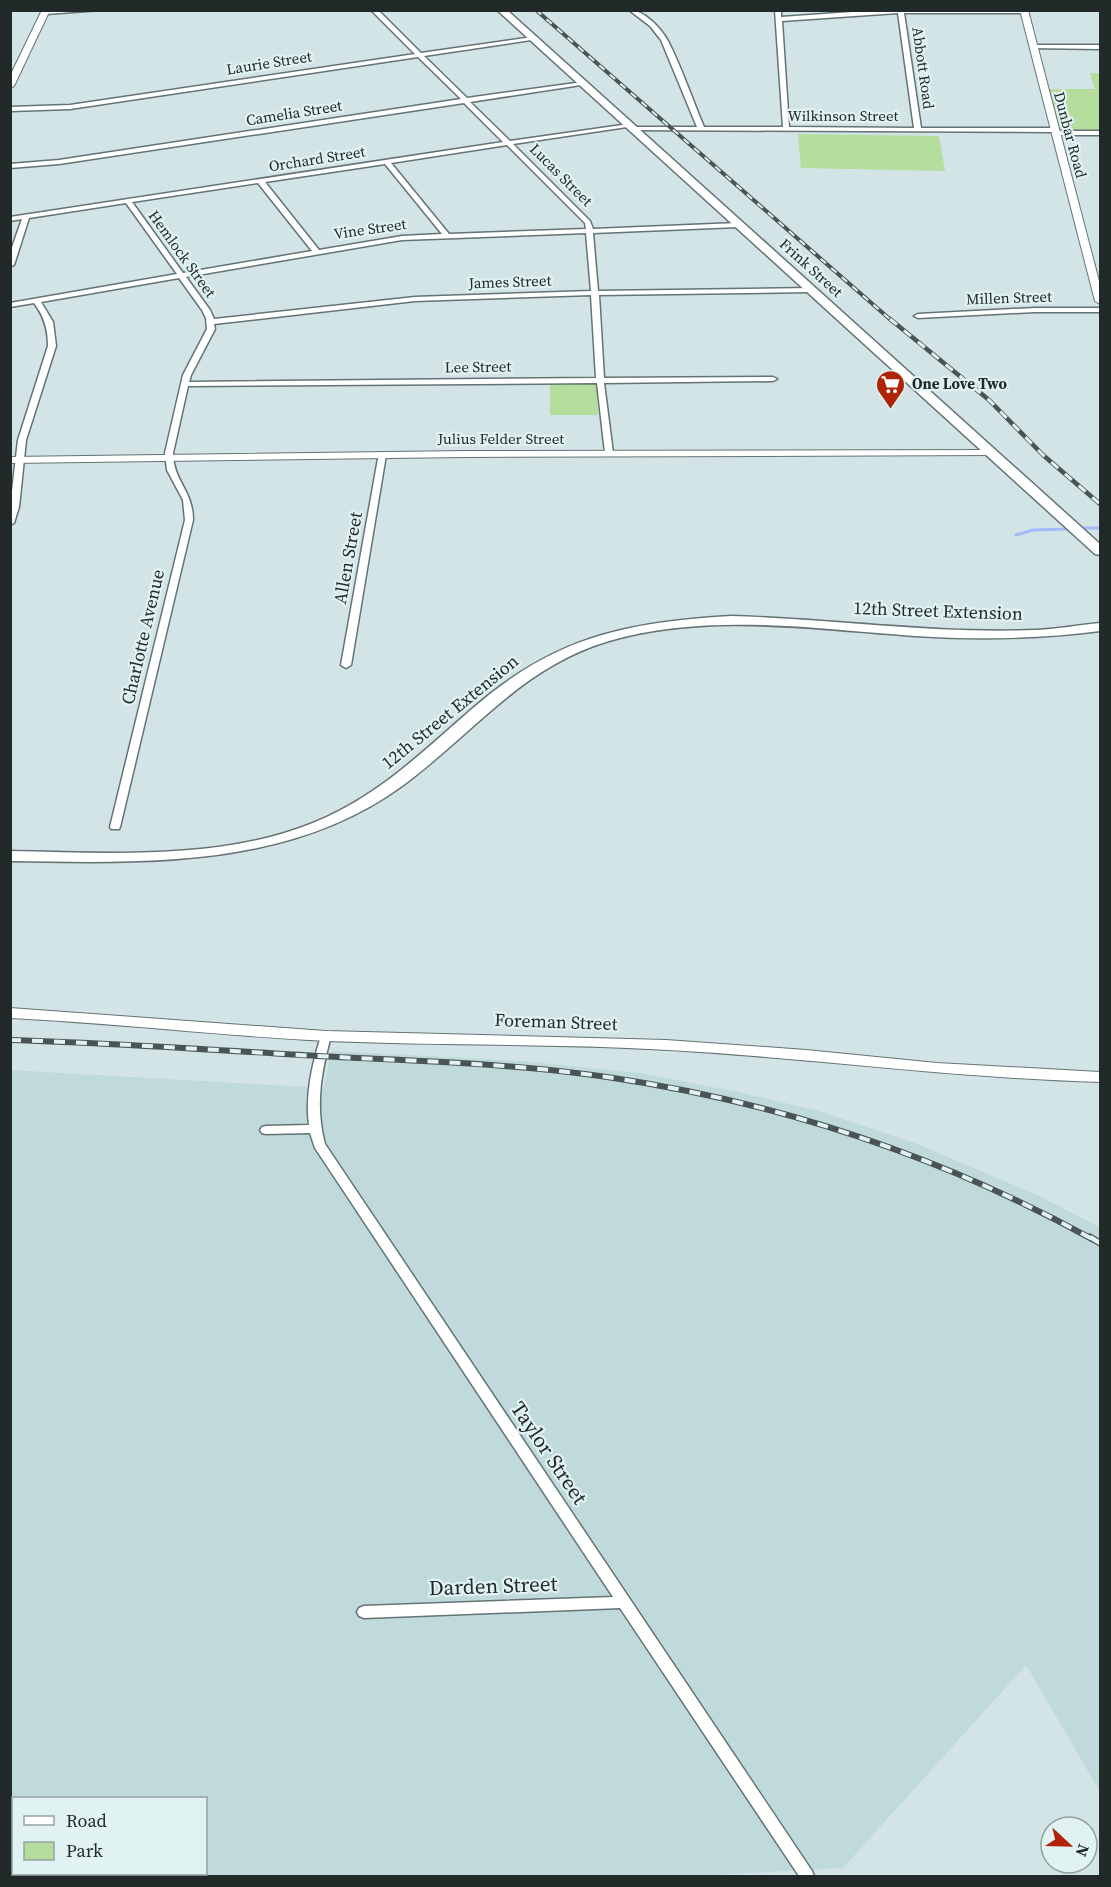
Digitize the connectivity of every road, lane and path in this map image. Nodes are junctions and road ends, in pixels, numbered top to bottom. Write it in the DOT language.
graph roads {
  1 [pos="98,10"];
  2 [pos="375,10"];
  3 [pos="501,10"];
  4 [pos="632,10"];
  5 [pos="778,10"];
  6 [pos="46,11"];
  7 [pos="901,11"];
  8 [pos="1024,11"];
  9 [pos="780,19"];
  10 [pos="531,38"];
  11 [pos="1033,47"];
  12 [pos="1101,47"];
  13 [pos="420,54"];
  14 [pos="581,83"];
  15 [pos="10,86"];
  16 [pos="467,100"];
  17 [pos="10,109"];
  18 [pos="630,127"];
  19 [pos="701,129"];
  20 [pos="786,129"];
  21 [pos="918,130"];
  22 [pos="1054,132"];
  23 [pos="1101,134"];
  24 [pos="509,143"];
  25 [pos="387,162"];
  26 [pos="10,166"];
  27 [pos="260,181"];
  28 [pos="128,202"];
  29 [pos="26,218"];
  30 [pos="10,219"];
  31 [pos="738,225"];
  32 [pos="590,230"];
  33 [pos="446,235"];
  34 [pos="316,252"];
  35 [pos="10,265"];
  36 [pos="180,275"];
  37 [pos="811,290"];
  38 [pos="1100,291"];
  39 [pos="595,293"];
  40 [pos="36,301"];
  41 [pos="1101,301"];
  42 [pos="10,305"];
  43 [pos="1101,310"];
  44 [pos="918,316"];
  45 [pos="211,322"];
  46 [pos="600,379"];
  47 [pos="773,379"];
  48 [pos="184,384"];
  49 [pos="609,453"];
  50 [pos="992,453"];
  51 [pos="382,455"];
  52 [pos="168,458"];
  53 [pos="15,460"];
  54 [pos="10,523"];
  55 [pos="1097,548"];
  56 [pos="1101,627"];
  57 [pos="346,665"];
  58 [pos="115,827"];
  59 [pos="10,856"];
  60 [pos="10,1013"];
  61 [pos="326,1036"];
  62 [pos="1101,1077"];
  63 [pos="314,1129"];
  64 [pos="266,1130"];
  65 [pos="624,1602"];
  66 [pos="364,1612"];
  67 [pos="807,1876"];
  1 -- 6 [label="street"];
  2 -- 13 [label="street, Lucas Street"];
  3 -- 10 [label="main road, Frink Street"];
  4 -- 19 [label="street"];
  5 -- 9 [label="street"];
  6 -- 15 [label="street"];
  7 -- 8 [label="street"];
  7 -- 9 [label="street"];
  7 -- 21 [label="street, Abbott Road"];
  8 -- 11 [label="street, Dunbar Road"];
  9 -- 20 [label="street"];
  10 -- 13 [label="street, Laurie Street"];
  10 -- 14 [label="main road, Frink Street"];
  11 -- 12 [label="street"];
  11 -- 22 [label="street, Dunbar Road"];
  13 -- 16 [label="street, Lucas Street"];
  13 -- 17 [label="street, Laurie Street"];
  14 -- 16 [label="street, Camelia Street"];
  14 -- 18 [label="main road, Frink Street"];
  16 -- 24 [label="street, Lucas Street"];
  16 -- 26 [label="street, Camelia Street"];
  18 -- 19 [label="street, Wilkinson Street"];
  18 -- 24 [label="street, Orchard Street"];
  18 -- 31 [label="main road, Frink Street"];
  19 -- 20 [label="street, Wilkinson Street"];
  20 -- 21 [label="street, Wilkinson Street"];
  21 -- 22 [label="street, Wilkinson Street"];
  22 -- 23 [label="street, Wilkinson Street"];
  22 -- 38 [label="street, Dunbar Road"];
  24 -- 25 [label="street, Orchard Street"];
  24 -- 32 [label="street, Lucas Street"];
  25 -- 27 [label="street, Orchard Street"];
  25 -- 33 [label="street"];
  27 -- 28 [label="street, Orchard Street"];
  27 -- 34 [label="street"];
  28 -- 29 [label="street, Orchard Street"];
  28 -- 36 [label="street, Hemlock Street"];
  29 -- 30 [label="street, Orchard Street"];
  29 -- 35 [label="street"];
  31 -- 32 [label="street, Vine Street"];
  31 -- 37 [label="main road, Frink Street"];
  32 -- 33 [label="street, Vine Street"];
  32 -- 39 [label="street, Lucas Street"];
  33 -- 34 [label="street, Vine Street"];
  34 -- 36 [label="street, Vine Street"];
  36 -- 40 [label="street, Vine Street"];
  36 -- 45 [label="street, Hemlock Street"];
  37 -- 39 [label="street, James Street"];
  37 -- 50 [label="main road, Frink Street"];
  38 -- 41 [label="street, Dunbar Road"];
  39 -- 45 [label="street, James Street"];
  39 -- 46 [label="street, Lucas Street"];
  40 -- 42 [label="street, Vine Street"];
  40 -- 53 [label="street"];
  43 -- 44 [label="street, Millen Street"];
  45 -- 48 [label="street, Hemlock Street"];
  46 -- 47 [label="street, Lee Street"];
  46 -- 48 [label="street, Lee Street"];
  46 -- 49 [label="street, Lucas Street"];
  48 -- 52 [label="street, Hemlock Street"];
  49 -- 50 [label="street, Julius Felder Street"];
  49 -- 51 [label="street, Julius Felder Street"];
  50 -- 55 [label="main road, Frink Street"];
  51 -- 52 [label="street, Julius Felder Street"];
  51 -- 57 [label="street, Allen Street"];
  52 -- 53 [label="street, Julius Felder Street"];
  52 -- 58 [label="street, Charlotte Avenue"];
  53 -- 54 [label="street"];
  56 -- 59 [label="main road, 12th Street Extension"];
  60 -- 61 [label="street, Foreman Street"];
  61 -- 62 [label="street, Foreman Street"];
  61 -- 63 [label="street, Taylor Street"];
  63 -- 64 [label="street"];
  63 -- 65 [label="street, Taylor Street"];
  65 -- 66 [label="street, Darden Street"];
  65 -- 67 [label="street, Taylor Street"];
}
